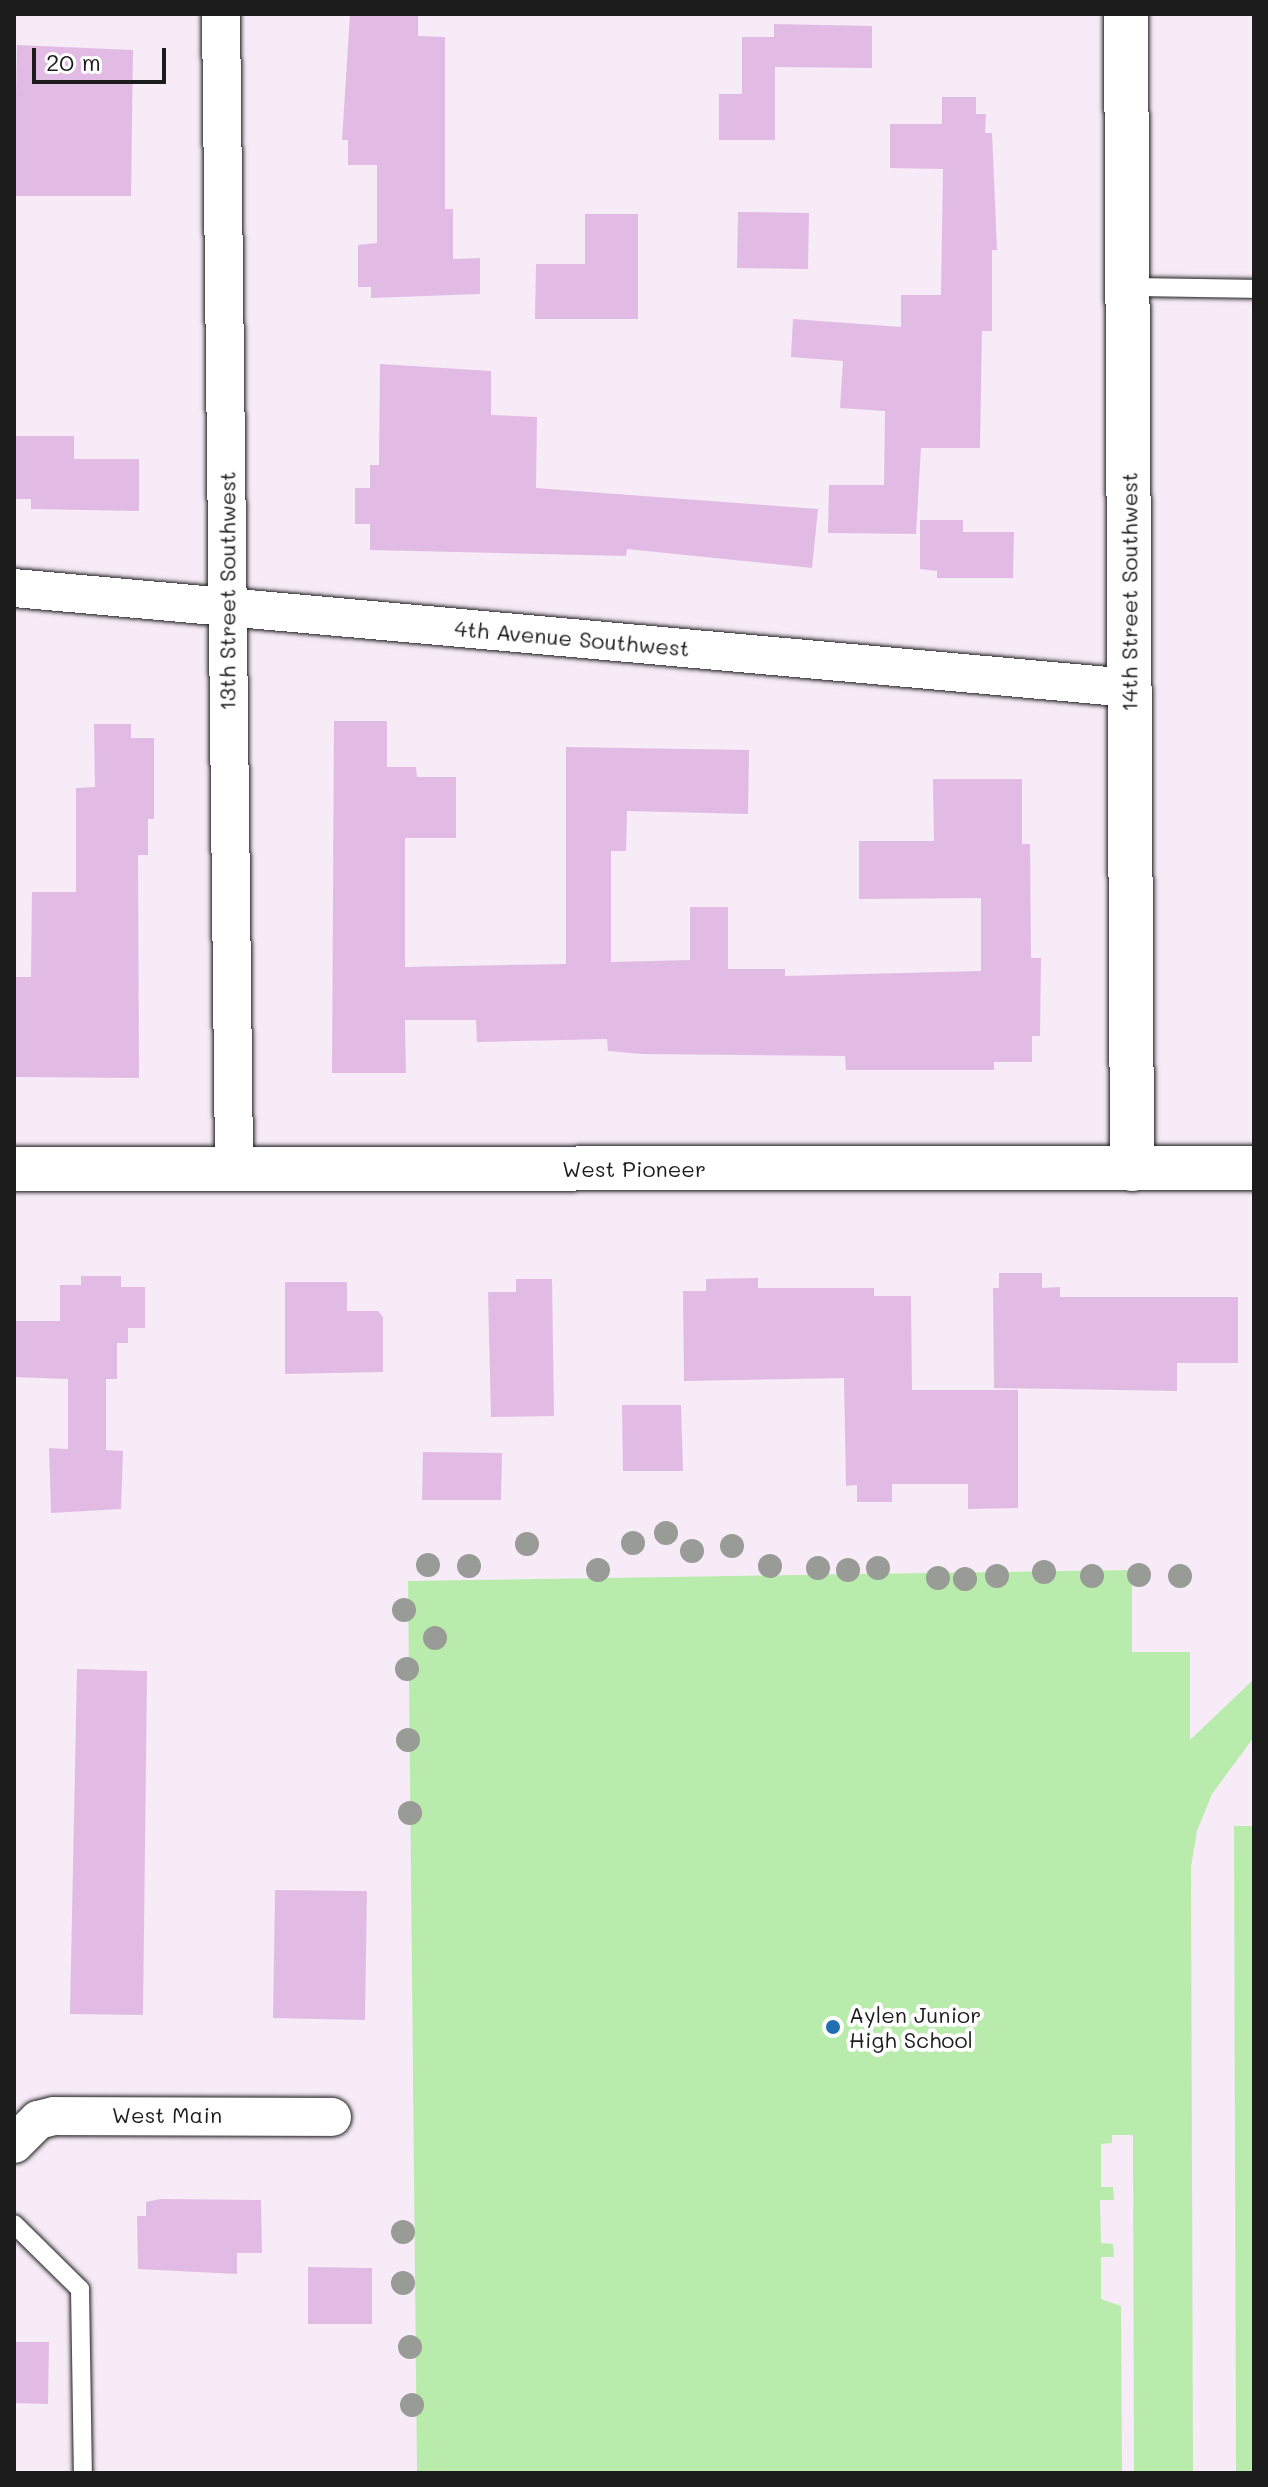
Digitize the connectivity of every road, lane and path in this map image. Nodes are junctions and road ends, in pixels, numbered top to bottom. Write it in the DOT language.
graph roads {
  1 [pos="221,14"];
  2 [pos="1126,14"];
  3 [pos="1128,287"];
  4 [pos="1254,289"];
  5 [pos="14,588"];
  6 [pos="228,607"];
  7 [pos="1130,688"];
  8 [pos="234,1168"];
  9 [pos="1254,1168"];
  10 [pos="14,1169"];
  11 [pos="1132,1169"];
  12 [pos="332,2117"];
  13 [pos="14,2144"];
  14 [pos="14,2224"];
  15 [pos="83,2473"];
  1 -- 6 [label="street, 13th Street Southwest"];
  2 -- 3 [label="main road, 14th Street Southwest"];
  3 -- 4 [label="lane"];
  3 -- 7 [label="main road, 14th Street Southwest"];
  5 -- 6 [label="street, 4th Avenue Southwest"];
  6 -- 7 [label="street, 4th Avenue Southwest"];
  6 -- 8 [label="street, 13th Street Southwest"];
  7 -- 11 [label="main road, 14th Street Southwest"];
  8 -- 10 [label="main road, West Pioneer"];
  8 -- 11 [label="main road, West Pioneer"];
  9 -- 11 [label="main road, West Pioneer"];
  12 -- 13 [label="street, West Main"];
  14 -- 15 [label="lane"];
}
